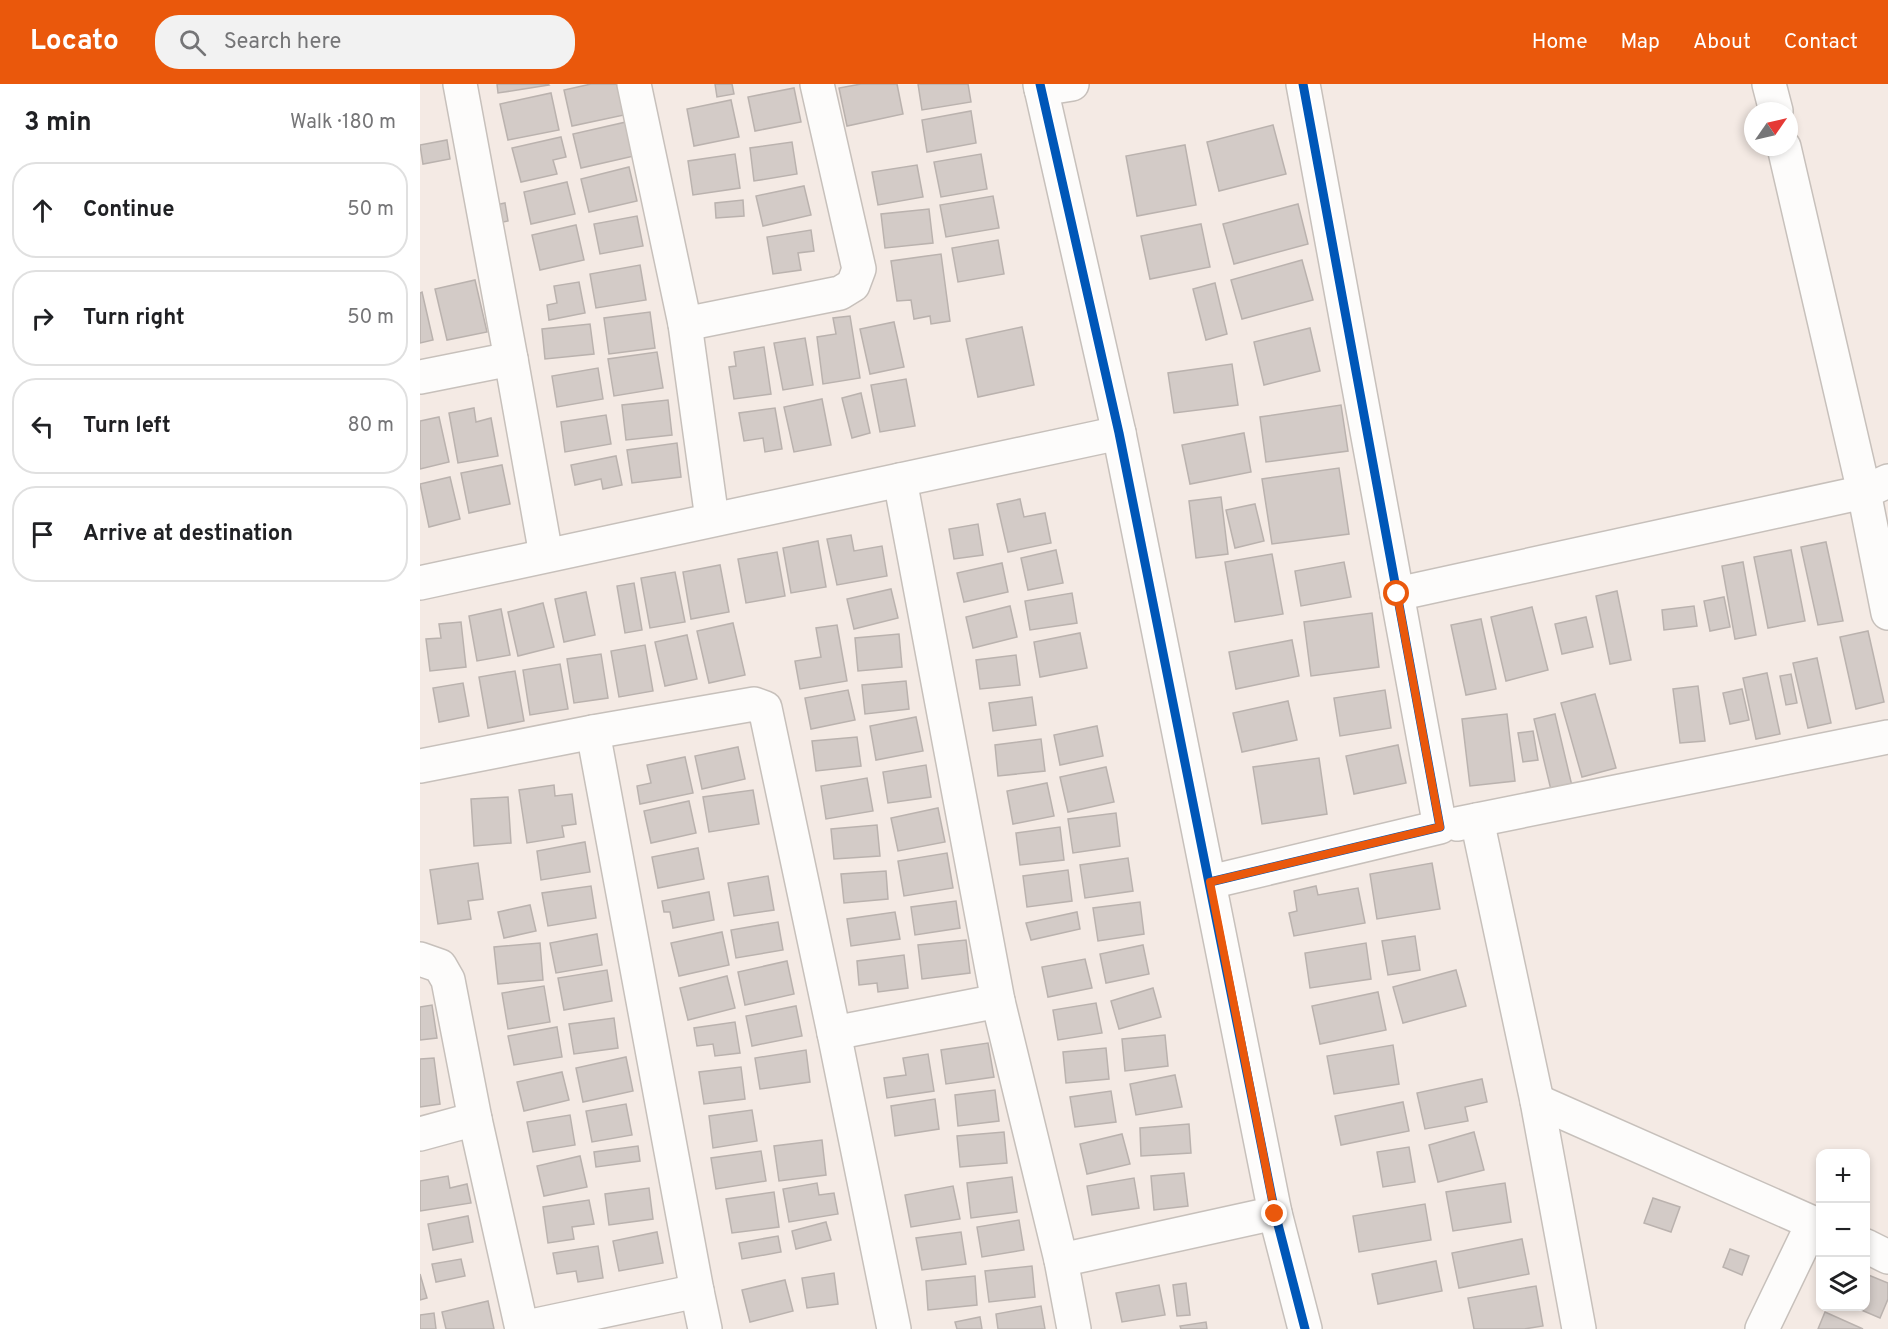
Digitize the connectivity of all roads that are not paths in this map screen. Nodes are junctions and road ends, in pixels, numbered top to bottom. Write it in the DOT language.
graph roads {
  1 [pos="460,84"];
  2 [pos="634,84"];
  3 [pos="817,84"];
  4 [pos="1303,84"];
  5 [pos="1769,84"];
  6 [pos="1051,86"];
  7 [pos="1774,102"];
  8 [pos="1786,156"];
  9 [pos="685,324"];
  10 [pos="511,359"];
  11 [pos="420,377"];
  12 [pos="1119,433"];
  13 [pos="900,480"];
  14 [pos="1876,487"];
  15 [pos="712,519"];
  16 [pos="546,555"];
  17 [pos="420,583"];
  18 [pos="1397,594"];
  19 [pos="1888,613"];
  20 [pos="593,732"];
  21 [pos="1888,737"];
  22 [pos="420,766"];
  23 [pos="1478,820"];
  24 [pos="1440,827"];
  25 [pos="1210,882"];
  26 [pos="420,959"];
  27 [pos="998,1001"];
  28 [pos="834,1033"];
  29 [pos="1537,1101"];
  30 [pos="475,1119"];
  31 [pos="420,1134"];
  32 [pos="1275,1214"];
  33 [pos="1816,1225"];
  34 [pos="1816,1227"];
  35 [pos="1870,1248"];
  36 [pos="1888,1257"];
  37 [pos="1061,1260"];
  38 [pos="697,1292"];
  39 [pos="522,1328"];
  40 [pos="705,1329"];
  41 [pos="894,1329"];
  42 [pos="1074,1329"];
  43 [pos="1305,1329"];
  44 [pos="1579,1329"];
  45 [pos="1762,1329"];
  1 -- 10 [label="street"];
  2 -- 9 [label="street"];
  3 -- 9 [label="street"];
  4 -- 18 [label="street"];
  5 -- 7 [label="street"];
  6 -- 12 [label="street"];
  8 -- 14 [label="street"];
  9 -- 15 [label="street"];
  10 -- 11 [label="street"];
  10 -- 16 [label="street"];
  12 -- 13 [label="street"];
  12 -- 25 [label="street"];
  13 -- 15 [label="street"];
  13 -- 27 [label="street"];
  14 -- 18 [label="street"];
  14 -- 19 [label="street"];
  15 -- 16 [label="street"];
  16 -- 17 [label="street"];
  18 -- 24 [label="street"];
  20 -- 22 [label="street"];
  20 -- 28 [label="street"];
  20 -- 38 [label="street"];
  21 -- 23 [label="street"];
  23 -- 24 [label="street"];
  23 -- 29 [label="street"];
  24 -- 25 [label="street"];
  25 -- 32 [label="street"];
  26 -- 30 [label="street"];
  27 -- 28 [label="street"];
  27 -- 37 [label="street"];
  28 -- 41 [label="street"];
  29 -- 33 [label="street"];
  29 -- 44 [label="street"];
  30 -- 31 [label="street"];
  30 -- 39 [label="street"];
  32 -- 37 [label="street"];
  32 -- 43 [label="street"];
  34 -- 45 [label="street"];
  35 -- 36 [label="street"];
  37 -- 42 [label="street"];
  38 -- 39 [label="street"];
  38 -- 40 [label="street"];
}
